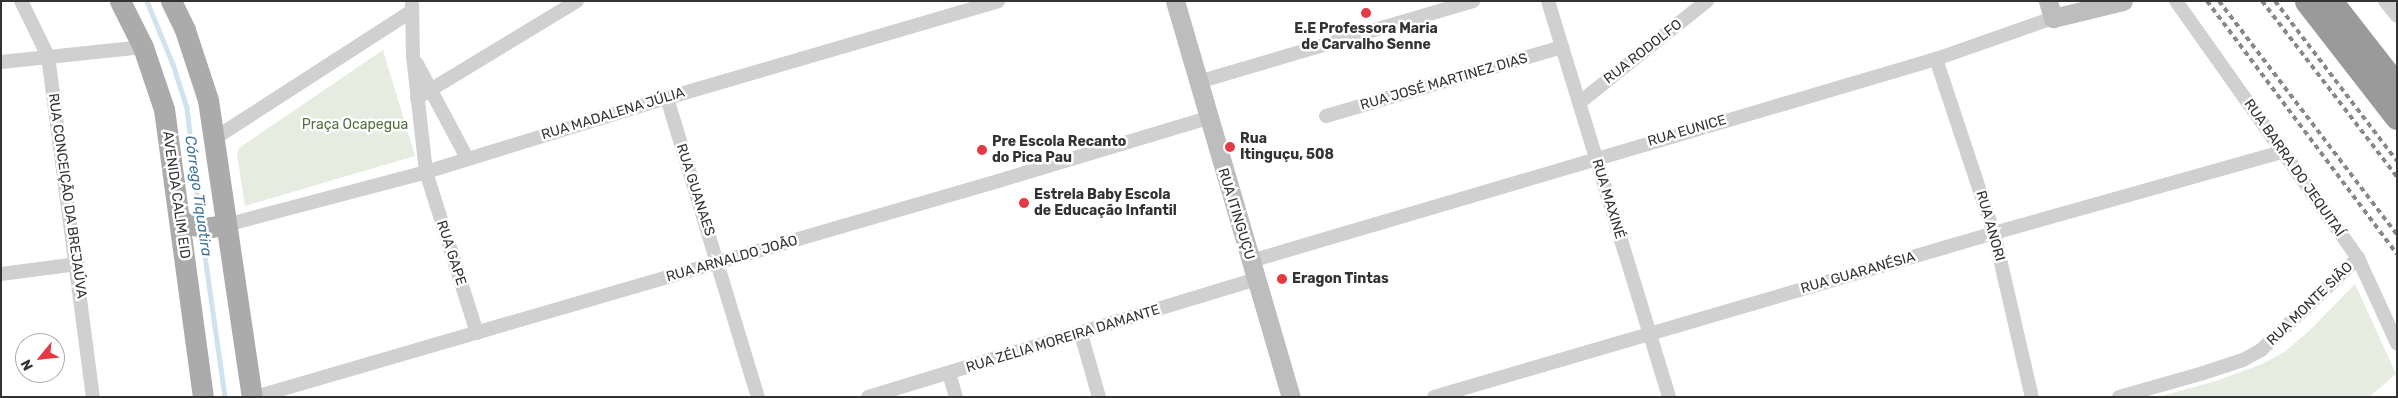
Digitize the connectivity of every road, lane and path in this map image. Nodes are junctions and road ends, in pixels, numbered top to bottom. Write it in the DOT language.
graph roads {
  1 [pos="21,1"];
  2 [pos="120,1"];
  3 [pos="171,1"];
  4 [pos="577,1"];
  5 [pos="998,1"];
  6 [pos="1175,1"];
  7 [pos="1473,1"];
  8 [pos="1548,1"];
  9 [pos="1707,1"];
  10 [pos="2123,1"];
  11 [pos="2176,1"];
  12 [pos="2307,1"];
  13 [pos="2330,1"];
  14 [pos="2385,1"];
  15 [pos="412,6"];
  16 [pos="2051,10"];
  17 [pos="2397,16"];
  18 [pos="142,46"];
  19 [pos="1562,47"];
  20 [pos="48,56"];
  21 [pos="413,56"];
  22 [pos="1936,59"];
  23 [pos="1,62"];
  24 [pos="1198,82"];
  25 [pos="2397,87"];
  26 [pos="431,90"];
  27 [pos="418,98"];
  28 [pos="667,98"];
  29 [pos="1579,103"];
  30 [pos="1326,116"];
  31 [pos="2397,116"];
  32 [pos="1208,118"];
  33 [pos="215,138"];
  34 [pos="2283,152"];
  35 [pos="1596,157"];
  36 [pos="467,158"];
  37 [pos="426,172"];
  38 [pos="187,223"];
  39 [pos="221,226"];
  40 [pos="1994,233"];
  41 [pos="2358,258"];
  42 [pos="1250,261"];
  43 [pos="718,262"];
  44 [pos="77,264"];
  45 [pos="1,274"];
  46 [pos="1257,279"];
  47 [pos="477,333"];
  48 [pos="1081,334"];
  49 [pos="1650,334"];
  50 [pos="2397,343"];
  51 [pos="949,373"];
  52 [pos="93,397"];
  53 [pos="203,397"];
  54 [pos="253,397"];
  55 [pos="758,397"];
  56 [pos="868,397"];
  57 [pos="956,397"];
  58 [pos="1099,397"];
  59 [pos="1291,397"];
  60 [pos="1434,397"];
  61 [pos="1669,397"];
  62 [pos="2032,397"];
  63 [pos="2119,397"];
  1 -- 20 [label="street, RUA CONCEIÇÃO DA BREJAÚVA"];
  2 -- 18 [label="main road, AVENIDA CALIM EID"];
  3 -- 33 [label="main road"];
  4 -- 26 [label="street"];
  5 -- 28 [label="street, RUA MADALENA JÚLIA"];
  6 -- 24 [label="main road, RUA ITINGUÇU"];
  7 -- 24 [label="street"];
  8 -- 19 [label="street, RUA MAXINÉ"];
  9 -- 29 [label="street, RUA RODOLFO"];
  10 -- 16 [label="main road, RUA EUNICE"];
  11 -- 34 [label="street, RUA BARRA DO JEQUITAÍ"];
  12 -- 31 [label="highway"];
  13 -- 25 [label="highway"];
  14 -- 17 [label="street"];
  15 -- 21 [label="street"];
  15 -- 33 [label="street"];
  16 -- 22 [label="street, RUA EUNICE"];
  18 -- 20 [label="street"];
  18 -- 38 [label="main road, AVENIDA CALIM EID"];
  19 -- 29 [label="street, RUA MAXINÉ"];
  19 -- 30 [label="street, RUA JOSÉ MARTINEZ DIAS"];
  20 -- 23 [label="street"];
  20 -- 44 [label="street, RUA CONCEIÇÃO DA BREJAÚVA"];
  21 -- 26 [label="street"];
  21 -- 27 [label="street"];
  22 -- 35 [label="street, RUA EUNICE"];
  22 -- 40 [label="street, RUA ANORI"];
  24 -- 32 [label="main road, RUA ITINGUÇU"];
  26 -- 27 [label="street"];
  26 -- 36 [label="street"];
  27 -- 37 [label="street"];
  28 -- 36 [label="street, RUA MADALENA JÚLIA"];
  28 -- 43 [label="street, RUA GUANAES"];
  29 -- 35 [label="street, RUA MAXINÉ"];
  32 -- 42 [label="main road, RUA ITINGUÇU"];
  32 -- 43 [label="street, RUA ARNALDO JOÃO"];
  33 -- 39 [label="main road"];
  34 -- 40 [label="street, RUA GUARANÉSIA"];
  34 -- 41 [label="street, RUA BARRA DO JEQUITAÍ"];
  35 -- 42 [label="street, RUA EUNICE"];
  35 -- 49 [label="street, RUA MAXINÉ"];
  36 -- 37 [label="street, RUA MADALENA JÚLIA"];
  37 -- 39 [label="street, RUA MADALENA JÚLIA"];
  37 -- 47 [label="street, RUA GAPE"];
  38 -- 39 [label="main road"];
  38 -- 53 [label="main road, AVENIDA CALIM EID"];
  39 -- 54 [label="main road"];
  40 -- 49 [label="street, RUA GUARANÉSIA"];
  40 -- 62 [label="street, RUA ANORI"];
  41 -- 50 [label="street, RUA BARRA DO JEQUITAÍ"];
  41 -- 63 [label="street, RUA MONTE SIÃO"];
  42 -- 46 [label="main road, RUA ITINGUÇU"];
  43 -- 47 [label="street, RUA ARNALDO JOÃO"];
  43 -- 55 [label="street, RUA GUANAES"];
  44 -- 45 [label="street"];
  44 -- 52 [label="street, RUA CONCEIÇÃO DA BREJAÚVA"];
  46 -- 48 [label="street, RUA ZÉLIA MOREIRA DAMANTE"];
  46 -- 59 [label="main road, RUA ITINGUÇU"];
  47 -- 54 [label="street, RUA ARNALDO JOÃO"];
  48 -- 51 [label="street, RUA ZÉLIA MOREIRA DAMANTE"];
  48 -- 58 [label="street"];
  49 -- 60 [label="street, RUA GUARANÉSIA"];
  49 -- 61 [label="street, RUA MAXINÉ"];
  51 -- 56 [label="street, RUA ZÉLIA MOREIRA DAMANTE"];
  51 -- 57 [label="street"];
}
